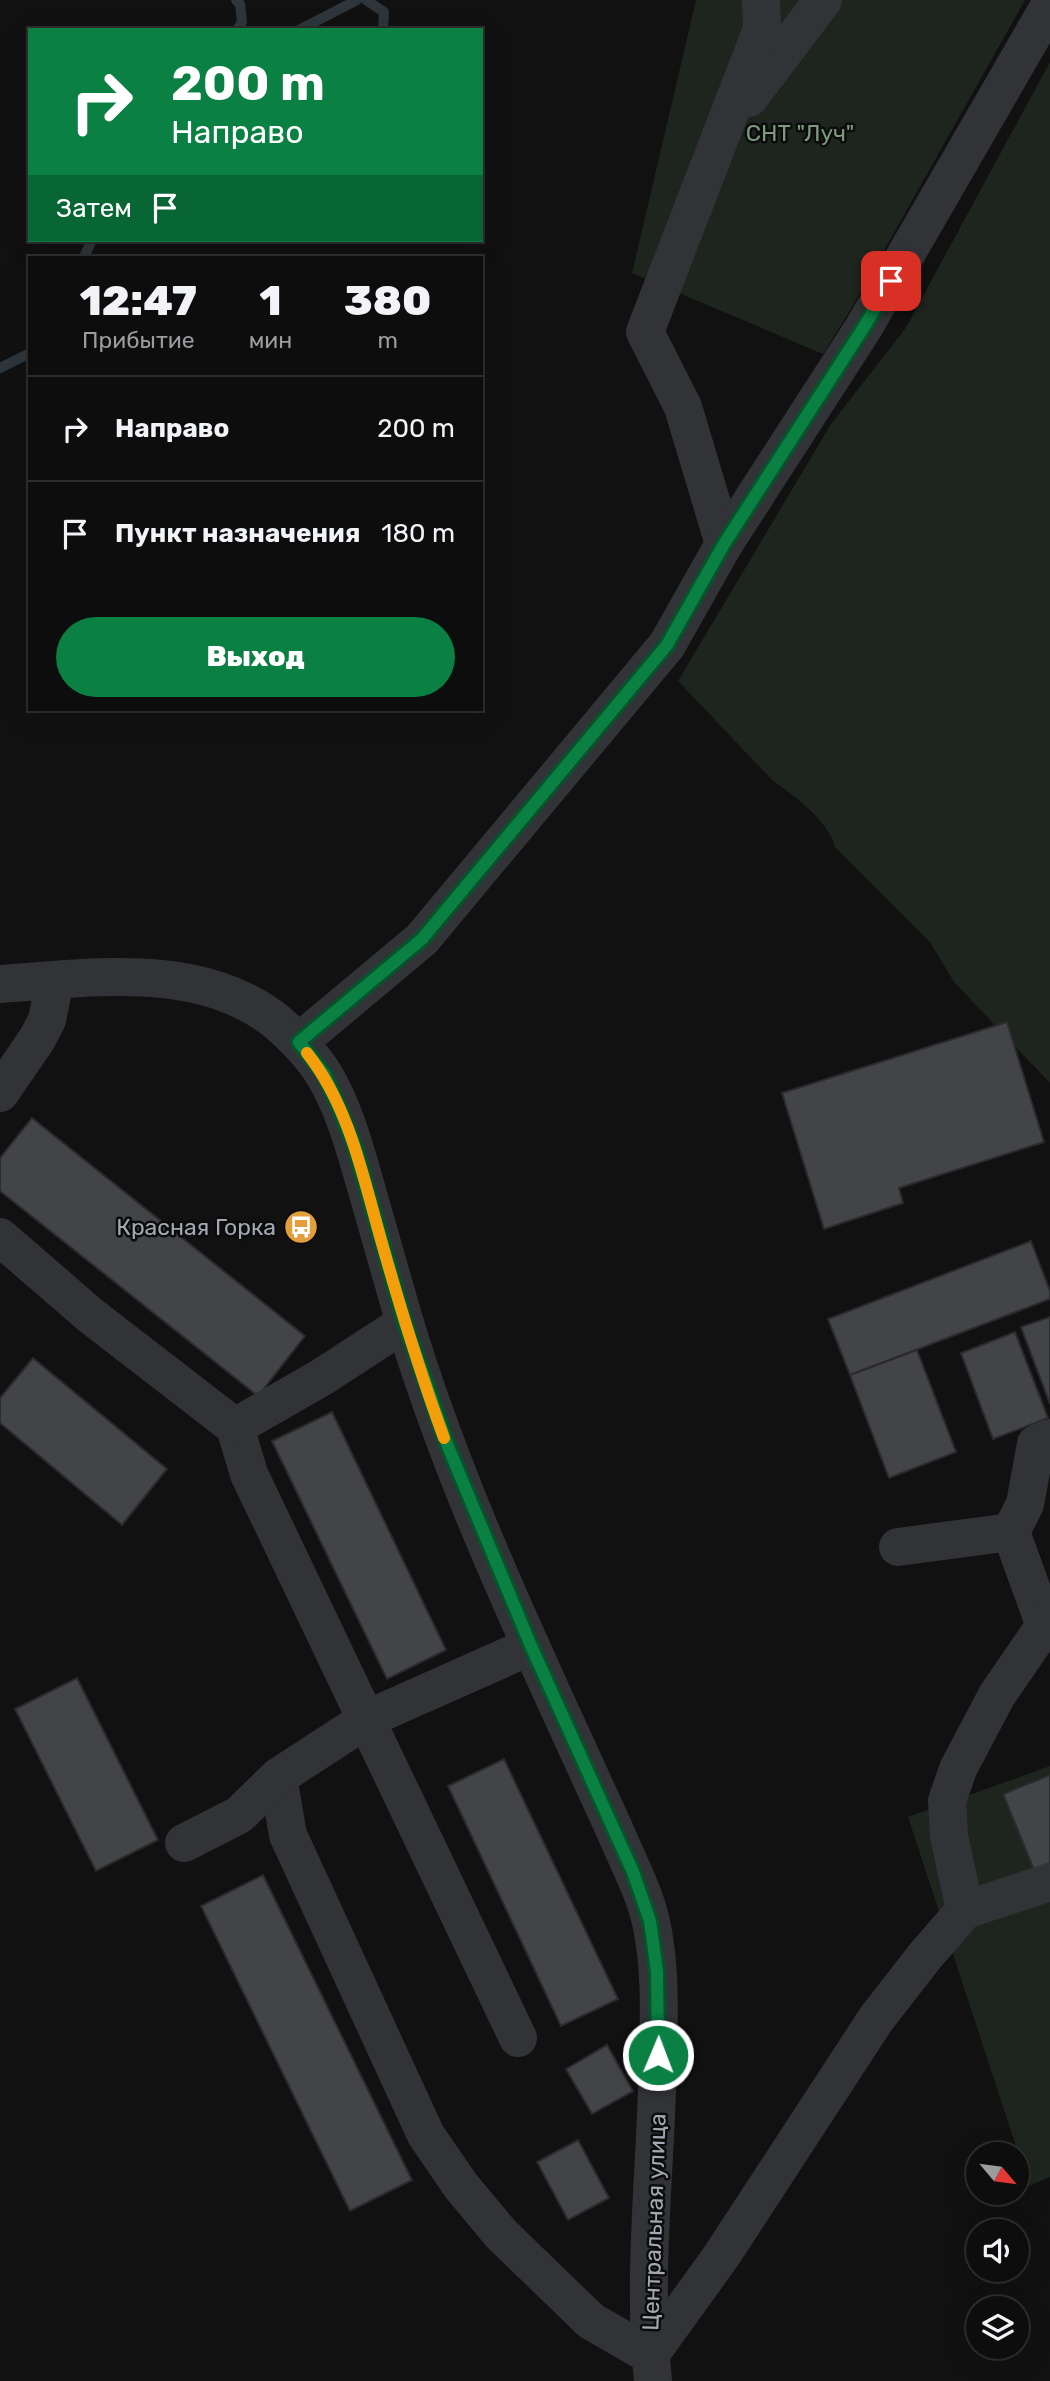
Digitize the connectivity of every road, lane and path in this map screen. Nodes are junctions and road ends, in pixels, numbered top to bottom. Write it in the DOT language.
graph roads {
  1 [pos="761,0"];
  2 [pos="823,0"];
  3 [pos="1050,5"];
  4 [pos="724,130"];
  5 [pos="724,544"];
  6 [pos="55,980"];
  7 [pos="0,984"];
  8 [pos="299,1042"];
  9 [pos="0,1093"];
  10 [pos="0,1237"];
  11 [pos="405,1323"];
  12 [pos="235,1427"];
  13 [pos="1050,1438"];
  14 [pos="1011,1532"];
  15 [pos="898,1547"];
  16 [pos="1047,1622"];
  17 [pos="531,1646"];
  18 [pos="366,1719"];
  19 [pos="278,1777"];
  20 [pos="184,1843"];
  21 [pos="1050,1882"];
  22 [pos="965,1910"];
  23 [pos="518,2038"];
  24 [pos="652,2368"];
  1 -- 4 [label="street"];
  2 -- 4 [label="street"];
  3 -- 5 [label="street"];
  4 -- 5 [label="street"];
  5 -- 8 [label="street"];
  6 -- 7 [label="street, Центральная улица"];
  6 -- 8 [label="street, Центральная улица"];
  6 -- 9 [label="street"];
  8 -- 11 [label="street, Центральная улица"];
  10 -- 12 [label="street"];
  11 -- 12 [label="street"];
  11 -- 17 [label="street, Центральная улица"];
  12 -- 18 [label="street"];
  13 -- 14 [label="street"];
  14 -- 15 [label="street"];
  14 -- 16 [label="street"];
  16 -- 22 [label="street"];
  17 -- 18 [label="street"];
  17 -- 24 [label="street, Центральная улица"];
  18 -- 19 [label="street"];
  18 -- 23 [label="street"];
  19 -- 20 [label="street"];
  19 -- 24 [label="street"];
  21 -- 22 [label="street"];
  22 -- 24 [label="street"];
}
